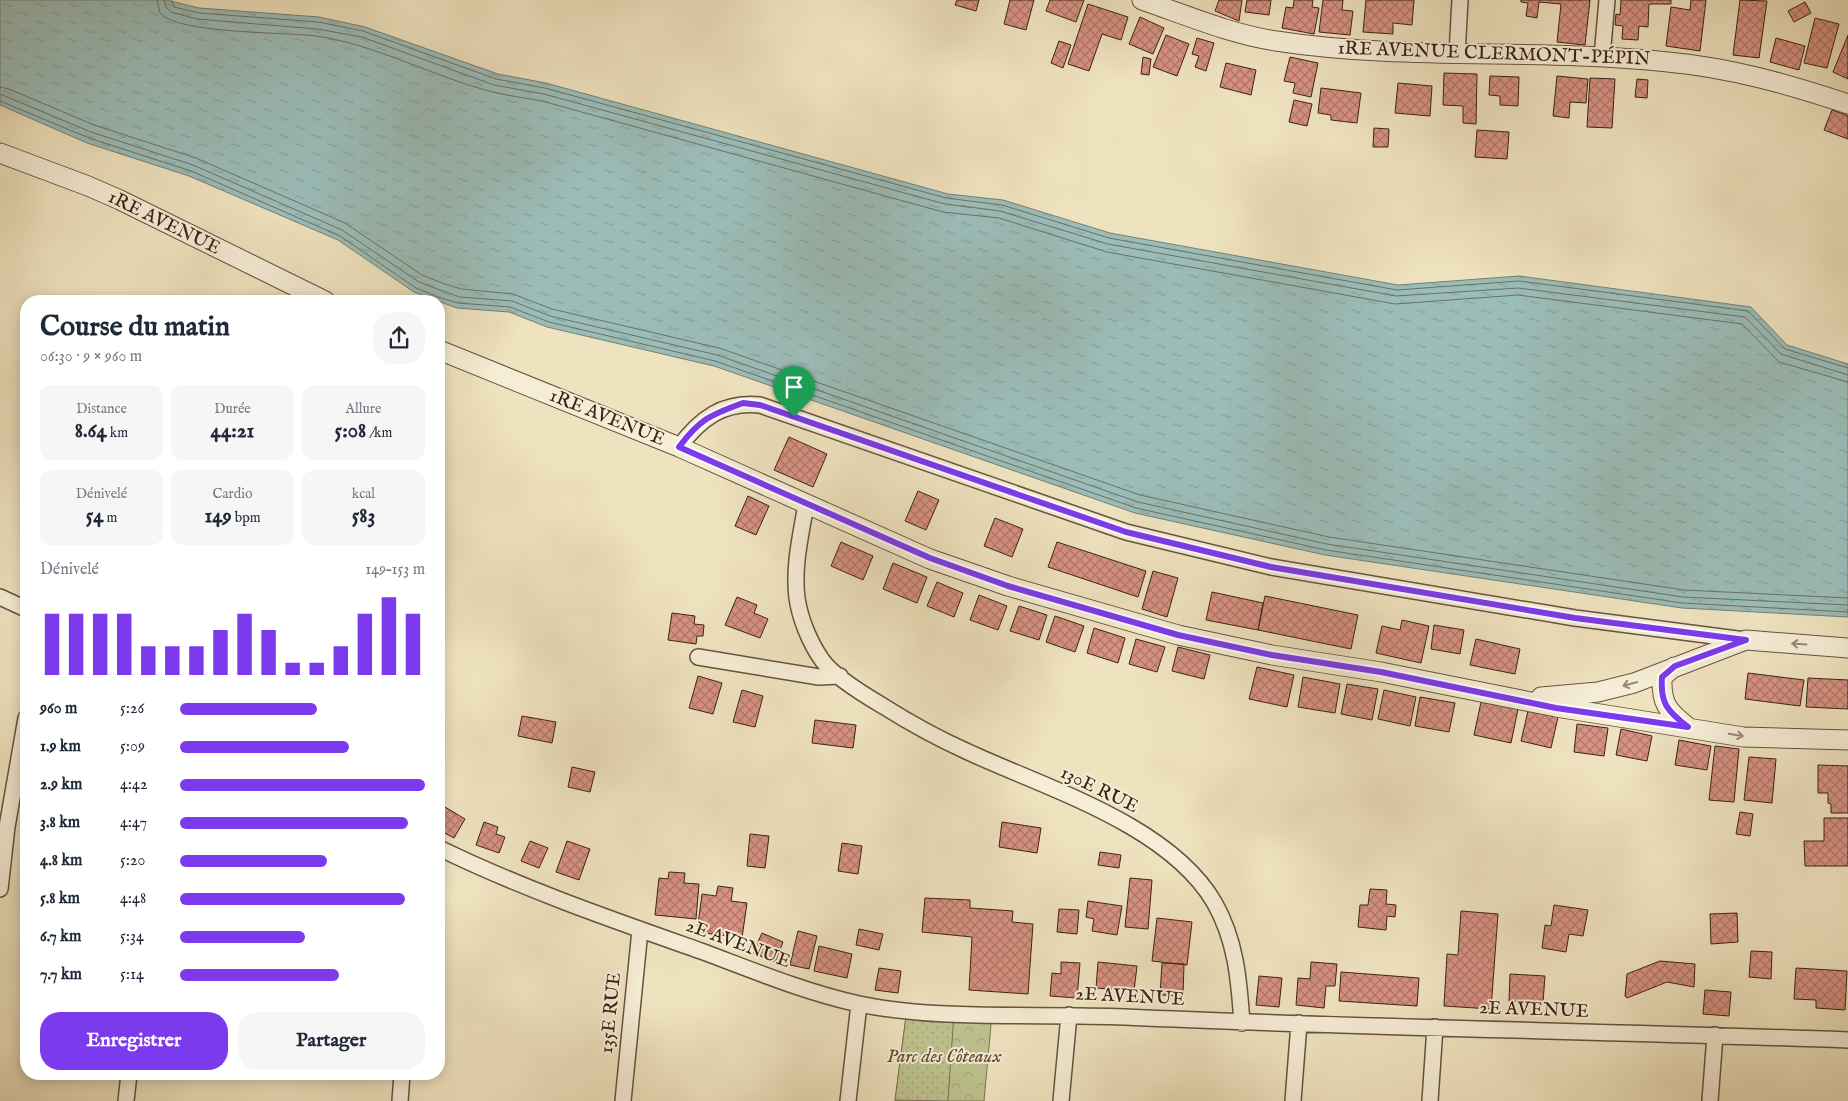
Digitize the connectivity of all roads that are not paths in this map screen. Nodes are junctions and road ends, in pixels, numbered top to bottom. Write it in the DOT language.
graph roads {
  1 [pos="1142,0"];
  2 [pos="1460,0"];
  3 [pos="1607,0"];
  4 [pos="1457,54"];
  5 [pos="1602,58"];
  6 [pos="1848,104"];
  7 [pos="0,153"];
  8 [pos="313,295"];
  9 [pos="445,352"];
  10 [pos="679,447"];
  11 [pos="806,504"];
  12 [pos="0,597"];
  13 [pos="20,606"];
  14 [pos="1746,640"];
  15 [pos="1848,648"];
  16 [pos="698,657"];
  17 [pos="1675,666"];
  18 [pos="840,676"];
  19 [pos="1513,699"];
  20 [pos="1688,727"];
  21 [pos="1848,740"];
  22 [pos="20,752"];
  23 [pos="445,851"];
  24 [pos="0,889"];
  25 [pos="640,930"];
  26 [pos="859,1004"];
  27 [pos="1069,1014"];
  28 [pos="1242,1022"];
  29 [pos="1299,1023"];
  30 [pos="1435,1026"];
  31 [pos="1714,1035"];
  32 [pos="1848,1040"];
  33 [pos="128,1080"];
  34 [pos="402,1080"];
  35 [pos="126,1101"];
  36 [pos="400,1101"];
  37 [pos="623,1101"];
  38 [pos="848,1101"];
  39 [pos="1061,1101"];
  40 [pos="1293,1101"];
  41 [pos="1430,1101"];
  42 [pos="1710,1101"];
  1 -- 4 [label="street, 1RE AVENUE CLERMONT-PÉPIN"];
  2 -- 4 [label="street"];
  3 -- 5 [label="street"];
  4 -- 5 [label="street, 1RE AVENUE CLERMONT-PÉPIN"];
  5 -- 6 [label="street, 1RE AVENUE CLERMONT-PÉPIN"];
  7 -- 8 [label="street, 1RE AVENUE"];
  9 -- 10 [label="street, 1RE AVENUE"];
  10 -- 11 [label="street, 1RE AVENUE"];
  10 -- 14 [label="street"];
  11 -- 18 [label="street, 130E RUE"];
  11 -- 19 [label="street, 1RE AVENUE"];
  12 -- 13 [label="street"];
  15 -- 14 [label="street, one-way"];
  14 -- 17 [label="street"];
  16 -- 18 [label="street"];
  17 -- 19 [label="street, one-way"];
  17 -- 20 [label="street"];
  18 -- 28 [label="street, 130E RUE"];
  19 -- 20 [label="street, 1RE AVENUE"];
  20 -- 21 [label="street, 1RE AVENUE, one-way"];
  22 -- 24 [label="street"];
  23 -- 25 [label="street, 2E AVENUE"];
  25 -- 26 [label="street, 2E AVENUE"];
  25 -- 37 [label="street, 135E RUE"];
  26 -- 27 [label="street, 2E AVENUE"];
  26 -- 38 [label="street"];
  27 -- 28 [label="street, 2E AVENUE"];
  27 -- 39 [label="street"];
  28 -- 29 [label="street, 2E AVENUE"];
  29 -- 30 [label="street, 2E AVENUE"];
  29 -- 40 [label="street"];
  30 -- 31 [label="street, 2E AVENUE"];
  30 -- 41 [label="street"];
  31 -- 32 [label="street, 2E AVENUE"];
  31 -- 42 [label="street"];
  33 -- 35 [label="street"];
  34 -- 36 [label="street"];
}
